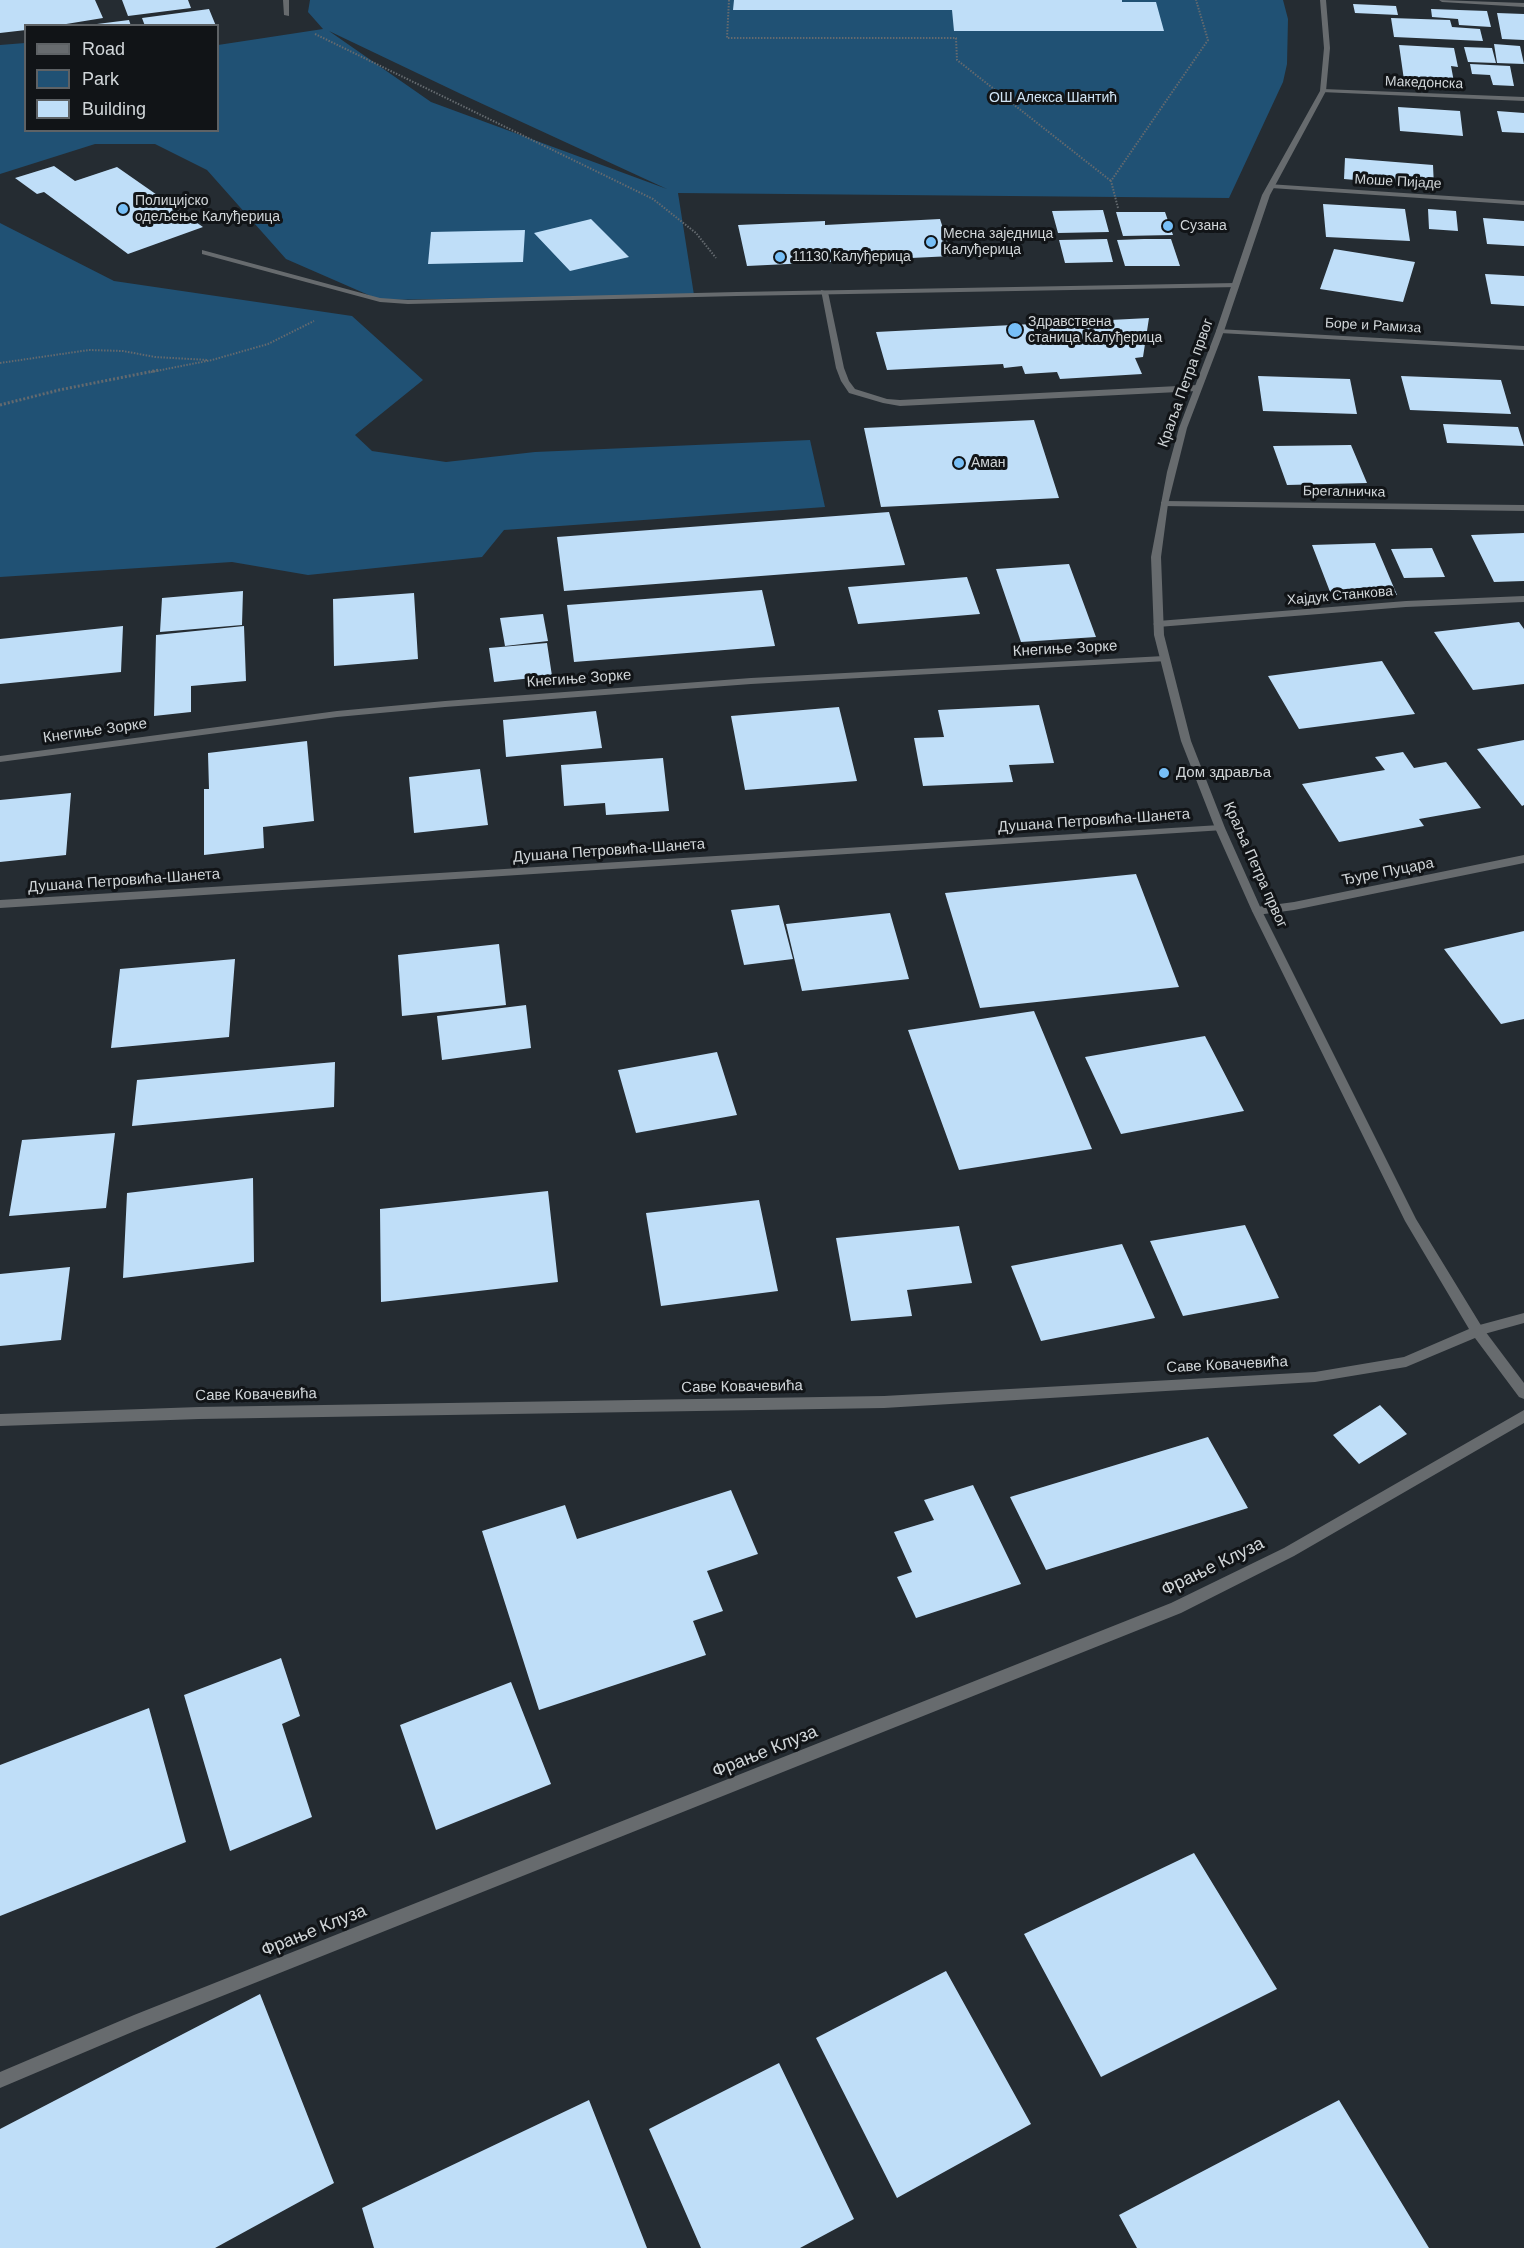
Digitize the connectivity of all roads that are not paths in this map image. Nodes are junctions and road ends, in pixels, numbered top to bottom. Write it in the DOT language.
graph roads {
  1 [pos="286,0"];
  2 [pos="1323,0"];
  3 [pos="1442,0"];
  4 [pos="1524,5"];
  5 [pos="287,15"];
  6 [pos="1323,91"];
  7 [pos="1524,99"];
  8 [pos="1271,186"];
  9 [pos="1524,203"];
  10 [pos="206,252"];
  11 [pos="1236,285"];
  12 [pos="824,292"];
  13 [pos="1220,331"];
  14 [pos="1524,348"];
  15 [pos="1198,388"];
  16 [pos="1164,504"];
  17 [pos="1524,508"];
  18 [pos="1524,598"];
  19 [pos="1158,624"];
  20 [pos="1164,659"];
  21 [pos="0,759"];
  22 [pos="1220,828"];
  23 [pos="1524,859"];
  24 [pos="0,904"];
  25 [pos="1257,911"];
  26 [pos="1524,1318"];
  27 [pos="1477,1332"];
  28 [pos="1524,1393"];
  29 [pos="1524,1416"];
  30 [pos="0,1420"];
  31 [pos="0,2080"];
  1 -- 5 [label="street"];
  2 -- 6 [label="street, Краља Петра првог"];
  3 -- 4 [label="street"];
  6 -- 7 [label="street, Македонска"];
  6 -- 8 [label="street, Краља Петра првог"];
  8 -- 9 [label="street, Моше Пијаде"];
  8 -- 11 [label="street, Краља Петра првог"];
  10 -- 12 [label="street"];
  11 -- 12 [label="street"];
  11 -- 13 [label="street, Краља Петра првог"];
  12 -- 15 [label="street"];
  13 -- 14 [label="street, Боре и Рамиза"];
  13 -- 15 [label="street, Краља Петра првог"];
  15 -- 16 [label="street, Краља Петра првог"];
  16 -- 17 [label="street, Брегалничка"];
  16 -- 19 [label="street, Краља Петра првог"];
  18 -- 19 [label="street, Хајдук Станкова"];
  19 -- 20 [label="street, Краља Петра првог"];
  20 -- 21 [label="street, Кнегиње Зорке"];
  20 -- 22 [label="street, Краља Петра првог"];
  22 -- 24 [label="street, Душана Петровића-Шанета"];
  22 -- 25 [label="street, Краља Петра првог"];
  23 -- 25 [label="street, Ђуре Пуцара"];
  25 -- 27 [label="street, Краља Петра првог"];
  26 -- 27 [label="street, Саве Ковачевића"];
  27 -- 28 [label="street, Краља Петра првог"];
  27 -- 30 [label="street, Саве Ковачевића"];
  29 -- 31 [label="street, Фрање Клуза"];
}
